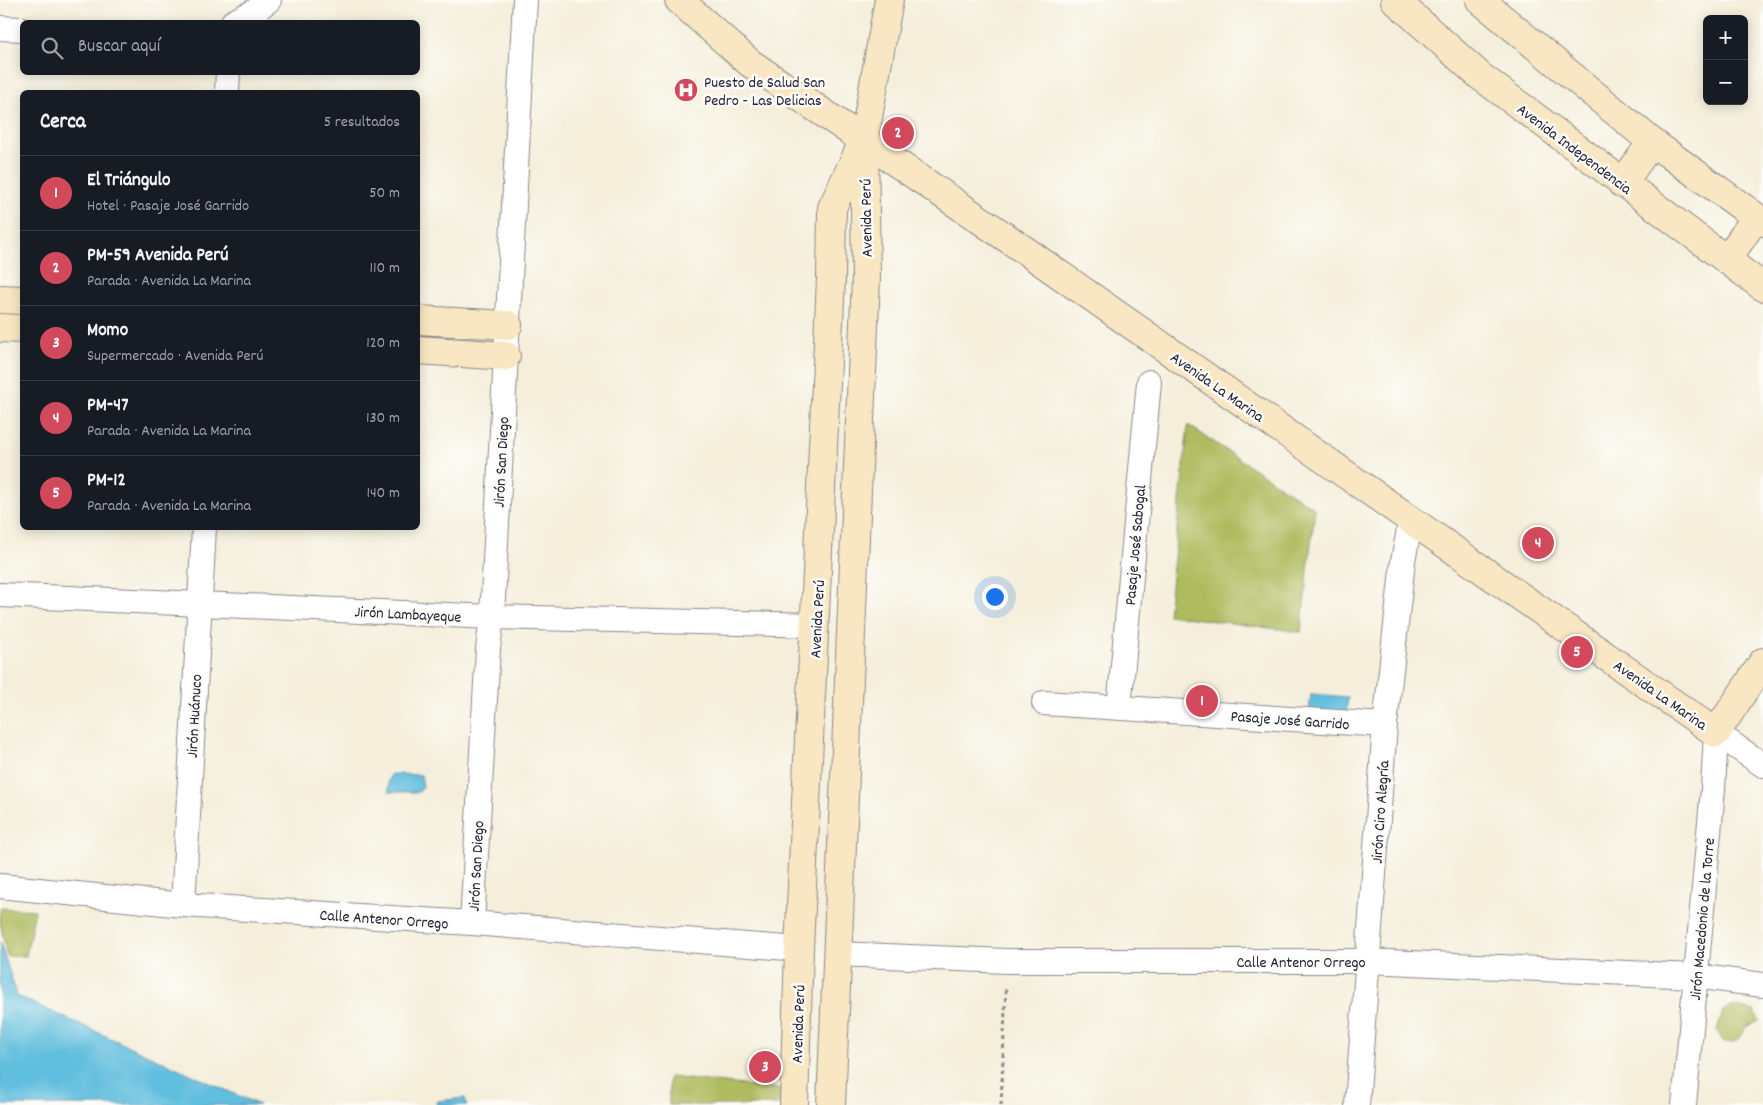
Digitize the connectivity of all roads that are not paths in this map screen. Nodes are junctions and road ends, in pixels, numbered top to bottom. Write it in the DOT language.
graph roads {
  1 [pos="269,0"];
  2 [pos="525,0"];
  3 [pos="679,0"];
  4 [pos="889,0"];
  5 [pos="1395,0"];
  6 [pos="1480,0"];
  7 [pos="237,20"];
  8 [pos="0,28"];
  9 [pos="20,30"];
  10 [pos="228,75"];
  11 [pos="227,90"];
  12 [pos="864,140"];
  13 [pos="1652,142"];
  14 [pos="1622,184"];
  15 [pos="1760,219"];
  16 [pos="1726,260"];
  17 [pos="1763,287"];
  18 [pos="0,299"];
  19 [pos="20,300"];
  20 [pos="420,320"];
  21 [pos="508,325"];
  22 [pos="0,328"];
  23 [pos="20,329"];
  24 [pos="420,350"];
  25 [pos="506,356"];
  26 [pos="1149,382"];
  27 [pos="1411,519"];
  28 [pos="204,530"];
  29 [pos="0,595"];
  30 [pos="198,604"];
  31 [pos="492,617"];
  32 [pos="816,625"];
  33 [pos="1763,662"];
  34 [pos="1044,703"];
  35 [pos="811,705"];
  36 [pos="848,707"];
  37 [pos="1119,708"];
  38 [pos="1385,725"];
  39 [pos="1716,732"];
  40 [pos="1763,764"];
  41 [pos="0,886"];
  42 [pos="183,905"];
  43 [pos="472,923"];
  44 [pos="799,949"];
  45 [pos="837,954"];
  46 [pos="1368,961"];
  47 [pos="1695,976"];
  48 [pos="1763,985"];
  49 [pos="794,1105"];
  50 [pos="831,1105"];
  51 [pos="1357,1105"];
  52 [pos="1684,1105"];
  1 -- 7 [label="street"];
  2 -- 21 [label="street, Jirón San Diego"];
  3 -- 12 [label="street, Avenida La Marina"];
  4 -- 12 [label="street, Avenida Perú"];
  5 -- 14 [label="street, Avenida Independencia"];
  6 -- 13 [label="street"];
  8 -- 9 [label="street"];
  10 -- 11 [label="street"];
  12 -- 27 [label="street, Avenida La Marina"];
  12 -- 32 [label="street, Avenida Perú"];
  12 -- 36 [label="street, Avenida Perú"];
  13 -- 14 [label="street"];
  13 -- 15 [label="street"];
  14 -- 16 [label="street, Avenida Independencia"];
  15 -- 16 [label="street"];
  16 -- 17 [label="street, Avenida Independencia"];
  18 -- 19 [label="street"];
  20 -- 21 [label="street"];
  21 -- 25 [label="street, Jirón San Diego"];
  22 -- 23 [label="street"];
  24 -- 25 [label="street"];
  25 -- 31 [label="street, Jirón San Diego"];
  26 -- 37 [label="street, Pasaje José Sabogal"];
  27 -- 38 [label="street, Jirón Ciro Alegría"];
  27 -- 39 [label="street, Avenida La Marina"];
  28 -- 30 [label="street, Jirón Huánuco"];
  29 -- 30 [label="street, Jirón Lambayeque"];
  30 -- 31 [label="street, Jirón Lambayeque"];
  30 -- 42 [label="street, Jirón Huánuco"];
  31 -- 32 [label="street, Jirón Lambayeque"];
  31 -- 43 [label="street, Jirón San Diego"];
  32 -- 35 [label="street, Avenida Perú"];
  33 -- 39 [label="street"];
  34 -- 37 [label="street, Pasaje José Garrido"];
  35 -- 36 [label="street"];
  35 -- 44 [label="street, Avenida Perú"];
  36 -- 45 [label="street, Avenida Perú"];
  37 -- 38 [label="street, Pasaje José Garrido"];
  38 -- 46 [label="street, Jirón Ciro Alegría"];
  39 -- 40 [label="street, Avenida La Marina"];
  39 -- 47 [label="street, Jirón Macedonio de la Torre"];
  41 -- 42 [label="street, Calle Antenor Orrego"];
  42 -- 43 [label="street, Calle Antenor Orrego"];
  43 -- 44 [label="street, Calle Antenor Orrego"];
  44 -- 49 [label="street, Avenida Perú"];
  45 -- 46 [label="street, Calle Antenor Orrego"];
  45 -- 50 [label="street, Avenida Perú"];
  46 -- 47 [label="street, Calle Antenor Orrego"];
  46 -- 51 [label="street, Jirón Ciro Alegría"];
  47 -- 48 [label="street, Calle Antenor Orrego"];
  47 -- 52 [label="street, Jirón Macedonio de la Torre"];
}
